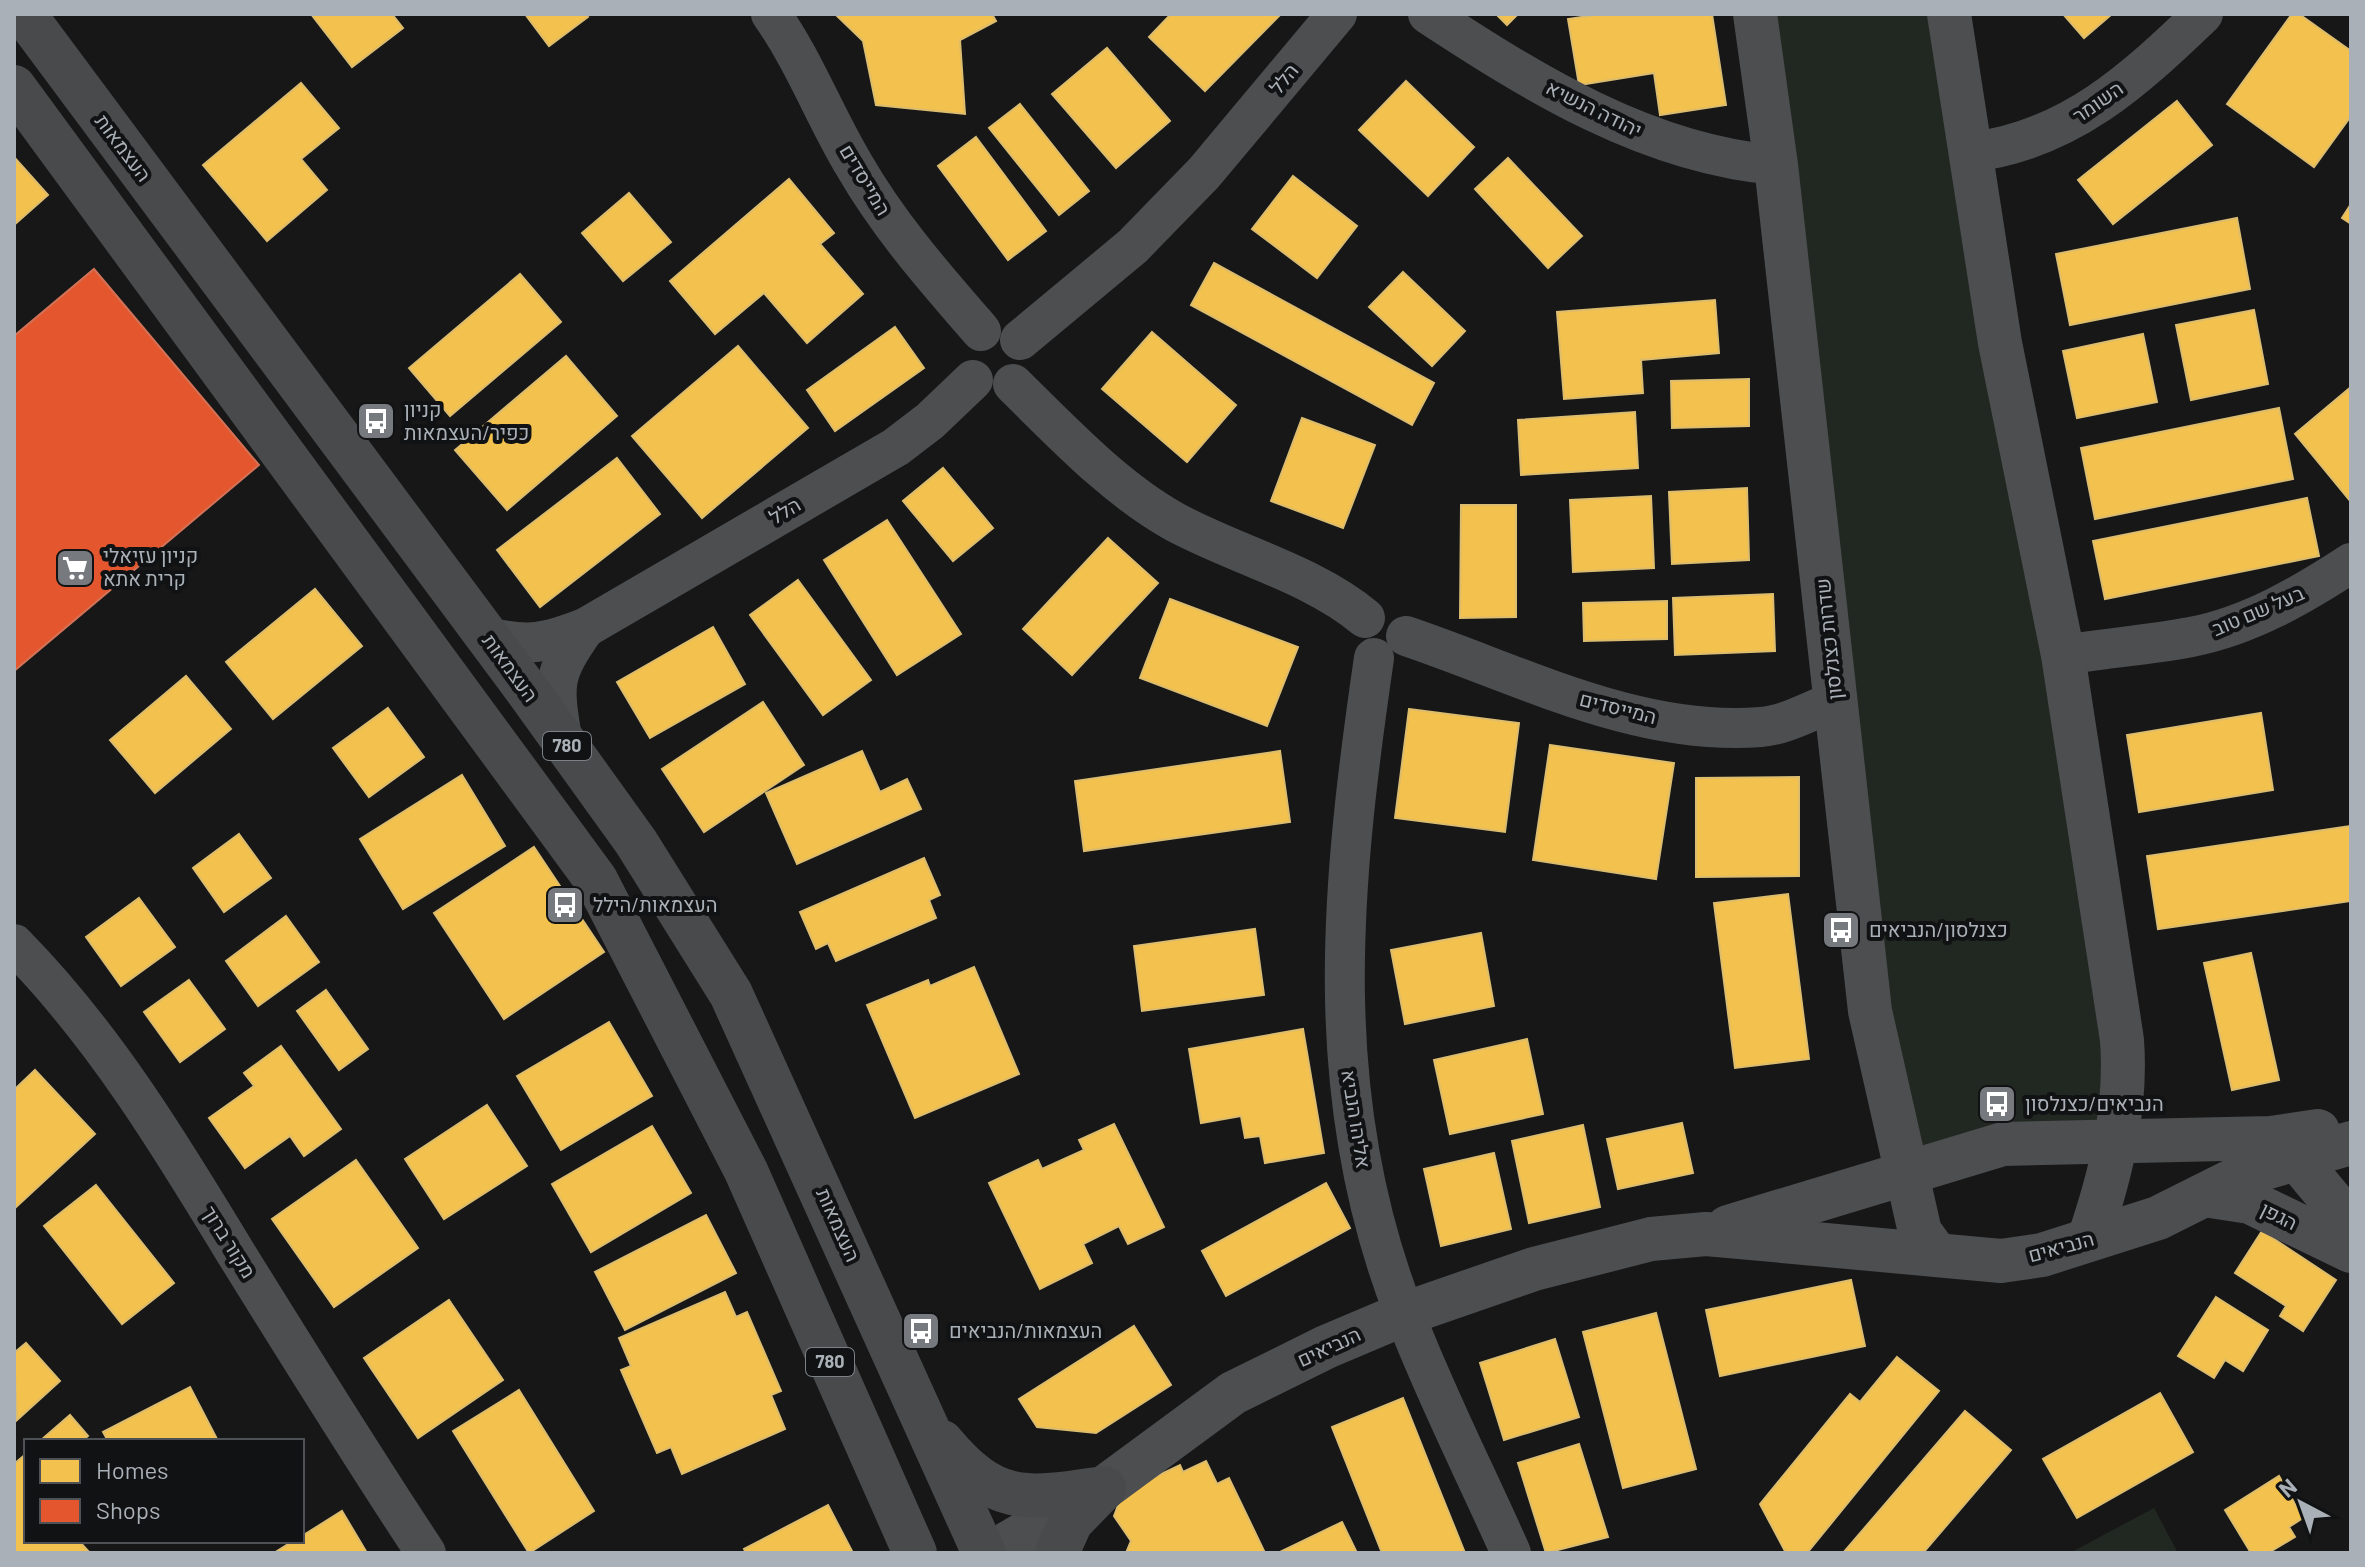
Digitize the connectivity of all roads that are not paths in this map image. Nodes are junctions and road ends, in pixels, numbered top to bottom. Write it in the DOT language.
graph roads {
  1 [pos="24,14"];
  2 [pos="771,14"];
  3 [pos="1337,14"];
  4 [pos="1428,14"];
  5 [pos="1755,14"];
  6 [pos="1949,14"];
  7 [pos="2203,14"];
  8 [pos="14,87"];
  9 [pos="1972,152"];
  10 [pos="1776,165"];
  11 [pos="981,331"];
  12 [pos="1020,340"];
  13 [pos="973,380"];
  14 [pos="1013,384"];
  15 [pos="2351,563"];
  16 [pos="585,628"];
  17 [pos="487,637"];
  18 [pos="1390,647"];
  19 [pos="2063,655"];
  20 [pos="1836,701"];
  21 [pos="562,739"];
  22 [pos="14,944"];
  23 [pos="2351,1127"];
  24 [pos="2116,1140"];
  25 [pos="2351,1143"];
  26 [pos="2284,1148"];
  27 [pos="1905,1173"];
  28 [pos="2204,1195"];
  29 [pos="2351,1224"];
  30 [pos="1706,1234"];
  31 [pos="2089,1239"];
  32 [pos="2351,1251"];
  33 [pos="1937,1255"];
  34 [pos="1404,1314"];
  35 [pos="929,1426"];
  36 [pos="1104,1488"];
  37 [pos="426,1553"];
  38 [pos="915,1553"];
  39 [pos="984,1553"];
  40 [pos="991,1553"];
  41 [pos="1057,1553"];
  42 [pos="1511,1553"];
  1 -- 17 [label="main road, העצמאות / 780"];
  2 -- 11 [label="street, המייסדים"];
  3 -- 12 [label="street, הלל"];
  4 -- 10 [label="street, יהודה הנשיא"];
  5 -- 10 [label="street, שדרות כצנלסון"];
  6 -- 9 [label="street"];
  7 -- 9 [label="street, השומר"];
  8 -- 38 [label="main road, 780"];
  9 -- 19 [label="street"];
  10 -- 20 [label="street, שדרות כצנלסון"];
  11 -- 12 [label="street"];
  11 -- 13 [label="street"];
  12 -- 14 [label="street"];
  13 -- 14 [label="street"];
  13 -- 16 [label="street, הלל"];
  14 -- 18 [label="street"];
  15 -- 19 [label="street, בעל שם טוב"];
  16 -- 17 [label="street, הלל"];
  16 -- 21 [label="street, הלל"];
  17 -- 21 [label="main road, העצמאות / 780"];
  18 -- 20 [label="street, המייסדים"];
  18 -- 34 [label="street, אליהו הנביא"];
  19 -- 24 [label="street"];
  20 -- 27 [label="street, שדרות כצנלסון"];
  21 -- 35 [label="main road, העצמאות / 780"];
  22 -- 37 [label="street, מקור ברוך"];
  23 -- 26 [label="street, הנביאים"];
  24 -- 26 [label="street, הנביאים"];
  24 -- 27 [label="street, הנביאים"];
  24 -- 31 [label="street"];
  25 -- 26 [label="street, הנביאים"];
  26 -- 28 [label="street, הנביאים"];
  26 -- 29 [label="street"];
  27 -- 30 [label="street, הנביאים"];
  27 -- 33 [label="street, שדרות כצנלסון"];
  28 -- 31 [label="street, הנביאים"];
  28 -- 32 [label="street, הגפן"];
  30 -- 33 [label="street, הנביאים"];
  30 -- 34 [label="street, הנביאים"];
  31 -- 33 [label="street, הנביאים"];
  34 -- 36 [label="street, הנביאים"];
  34 -- 42 [label="street, אליהו הנביא"];
  35 -- 36 [label="main road"];
  35 -- 39 [label="main road, העצמאות / 780"];
  36 -- 40 [label="street, הנביאים"];
  36 -- 41 [label="main road"];
}
